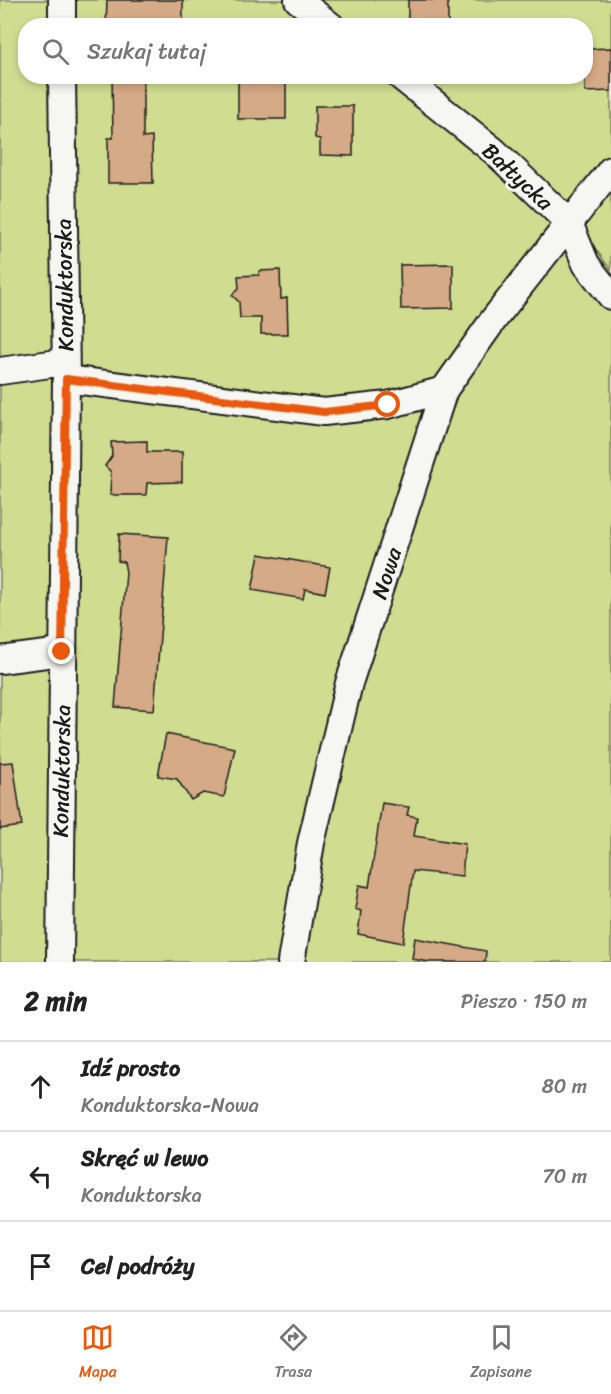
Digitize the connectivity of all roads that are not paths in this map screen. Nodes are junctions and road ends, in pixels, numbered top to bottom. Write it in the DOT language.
graph roads {
  1 [pos="62,0"];
  2 [pos="62,18"];
  3 [pos="62,84"];
  4 [pos="410,84"];
  5 [pos="611,171"];
  6 [pos="569,224"];
  7 [pos="611,296"];
  8 [pos="0,371"];
  9 [pos="66,371"];
  10 [pos="444,390"];
  11 [pos="62,652"];
  12 [pos="0,660"];
  13 [pos="60,962"];
  14 [pos="291,962"];
  1 -- 2 [label="street"];
  3 -- 9 [label="street, Konduktorska"];
  4 -- 6 [label="street, Bałtycka"];
  5 -- 6 [label="street, Nowa"];
  6 -- 7 [label="street, Bałtycka"];
  6 -- 10 [label="street, Nowa"];
  8 -- 9 [label="street"];
  9 -- 10 [label="street"];
  9 -- 11 [label="street, Konduktorska"];
  10 -- 14 [label="street, Nowa"];
  11 -- 12 [label="street"];
  11 -- 13 [label="street, Konduktorska"];
}
